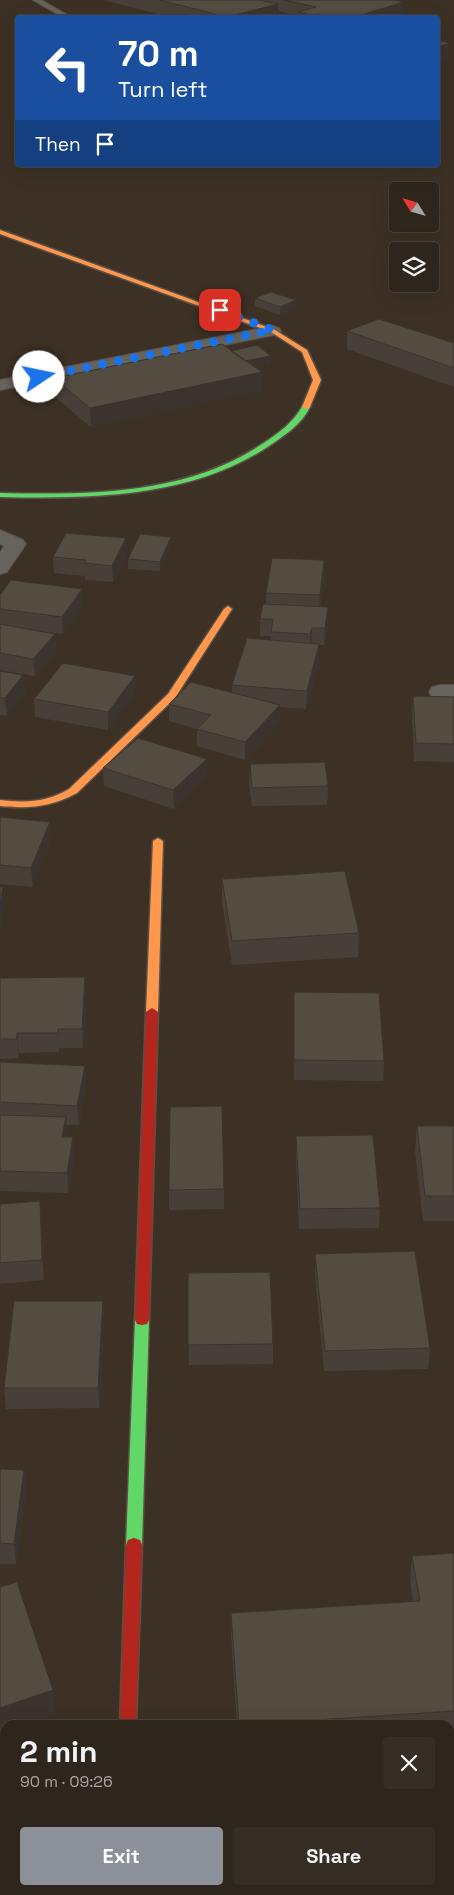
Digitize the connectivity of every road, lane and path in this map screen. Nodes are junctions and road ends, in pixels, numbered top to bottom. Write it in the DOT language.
graph roads {
  1 [pos="36,0"];
  2 [pos="64,15"];
  3 [pos="0,232"];
  4 [pos="273,330"];
  5 [pos="0,385"];
  6 [pos="0,495"];
  7 [pos="0,536"];
  8 [pos="0,568"];
  9 [pos="228,608"];
  10 [pos="0,803"];
  11 [pos="158,841"];
  12 [pos="128,1720"];
  1 -- 2 [label="lane"];
  3 -- 4 [label="street"];
  4 -- 5 [label="street"];
  4 -- 6 [label="street"];
  7 -- 8 [label="street"];
  9 -- 10 [label="street"];
  11 -- 12 [label="street"];
}
